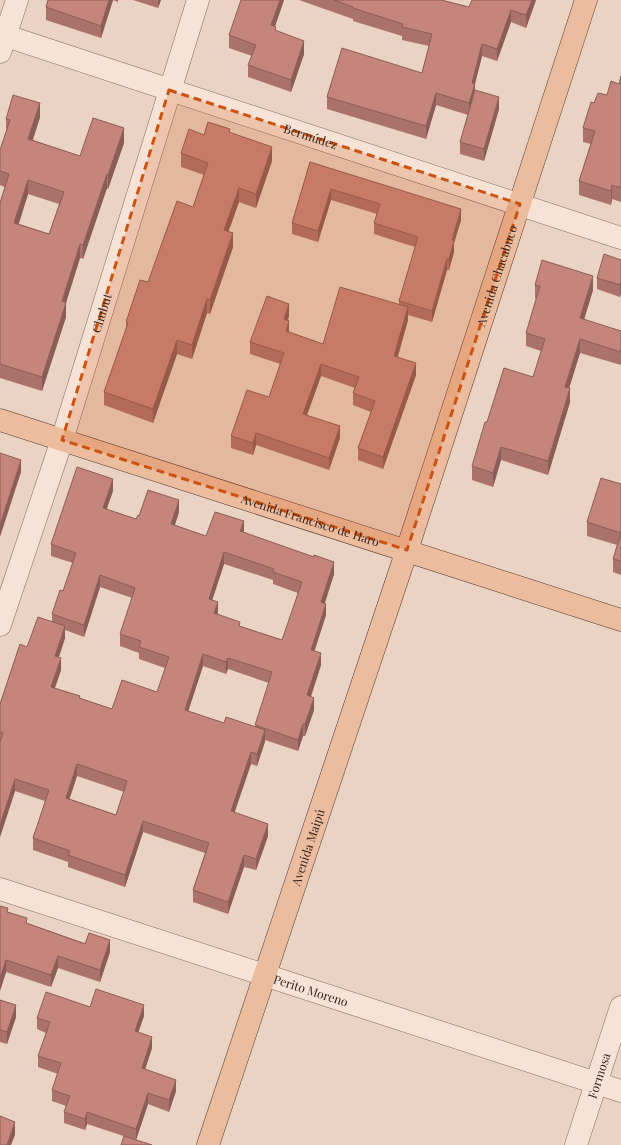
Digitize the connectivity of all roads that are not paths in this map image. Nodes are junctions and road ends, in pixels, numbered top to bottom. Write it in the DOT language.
graph roads {
  1 [pos="17,0"];
  2 [pos="198,0"];
  3 [pos="586,0"];
  4 [pos="2,41"];
  5 [pos="169,90"];
  6 [pos="520,204"];
  7 [pos="621,238"];
  8 [pos="0,420"];
  9 [pos="62,440"];
  10 [pos="407,550"];
  11 [pos="621,620"];
  12 [pos="0,625"];
  13 [pos="0,889"];
  14 [pos="264,975"];
  15 [pos="621,1007"];
  16 [pos="596,1083"];
  17 [pos="621,1091"];
  18 [pos="208,1145"];
  19 [pos="576,1145"];
  1 -- 4 [label="street"];
  2 -- 5 [label="street, Chubut"];
  3 -- 6 [label="main road, Avenida Chacabuco"];
  4 -- 5 [label="street, Bermúdez"];
  5 -- 6 [label="street, Bermúdez"];
  5 -- 9 [label="street, Chubut"];
  6 -- 7 [label="street, Bermúdez"];
  6 -- 10 [label="main road, Avenida Chacabuco"];
  8 -- 9 [label="main road, Avenida Francisco de Haro"];
  9 -- 10 [label="main road, Avenida Francisco de Haro"];
  9 -- 12 [label="street, Chubut"];
  10 -- 11 [label="main road, Avenida Francisco de Haro"];
  10 -- 14 [label="main road, Avenida Maipú"];
  13 -- 14 [label="street, Perito Moreno"];
  14 -- 16 [label="street, Perito Moreno"];
  14 -- 18 [label="main road, Avenida Maipú"];
  15 -- 16 [label="street, Formosa"];
  16 -- 17 [label="street, Perito Moreno"];
  16 -- 19 [label="street, Formosa"];
}
